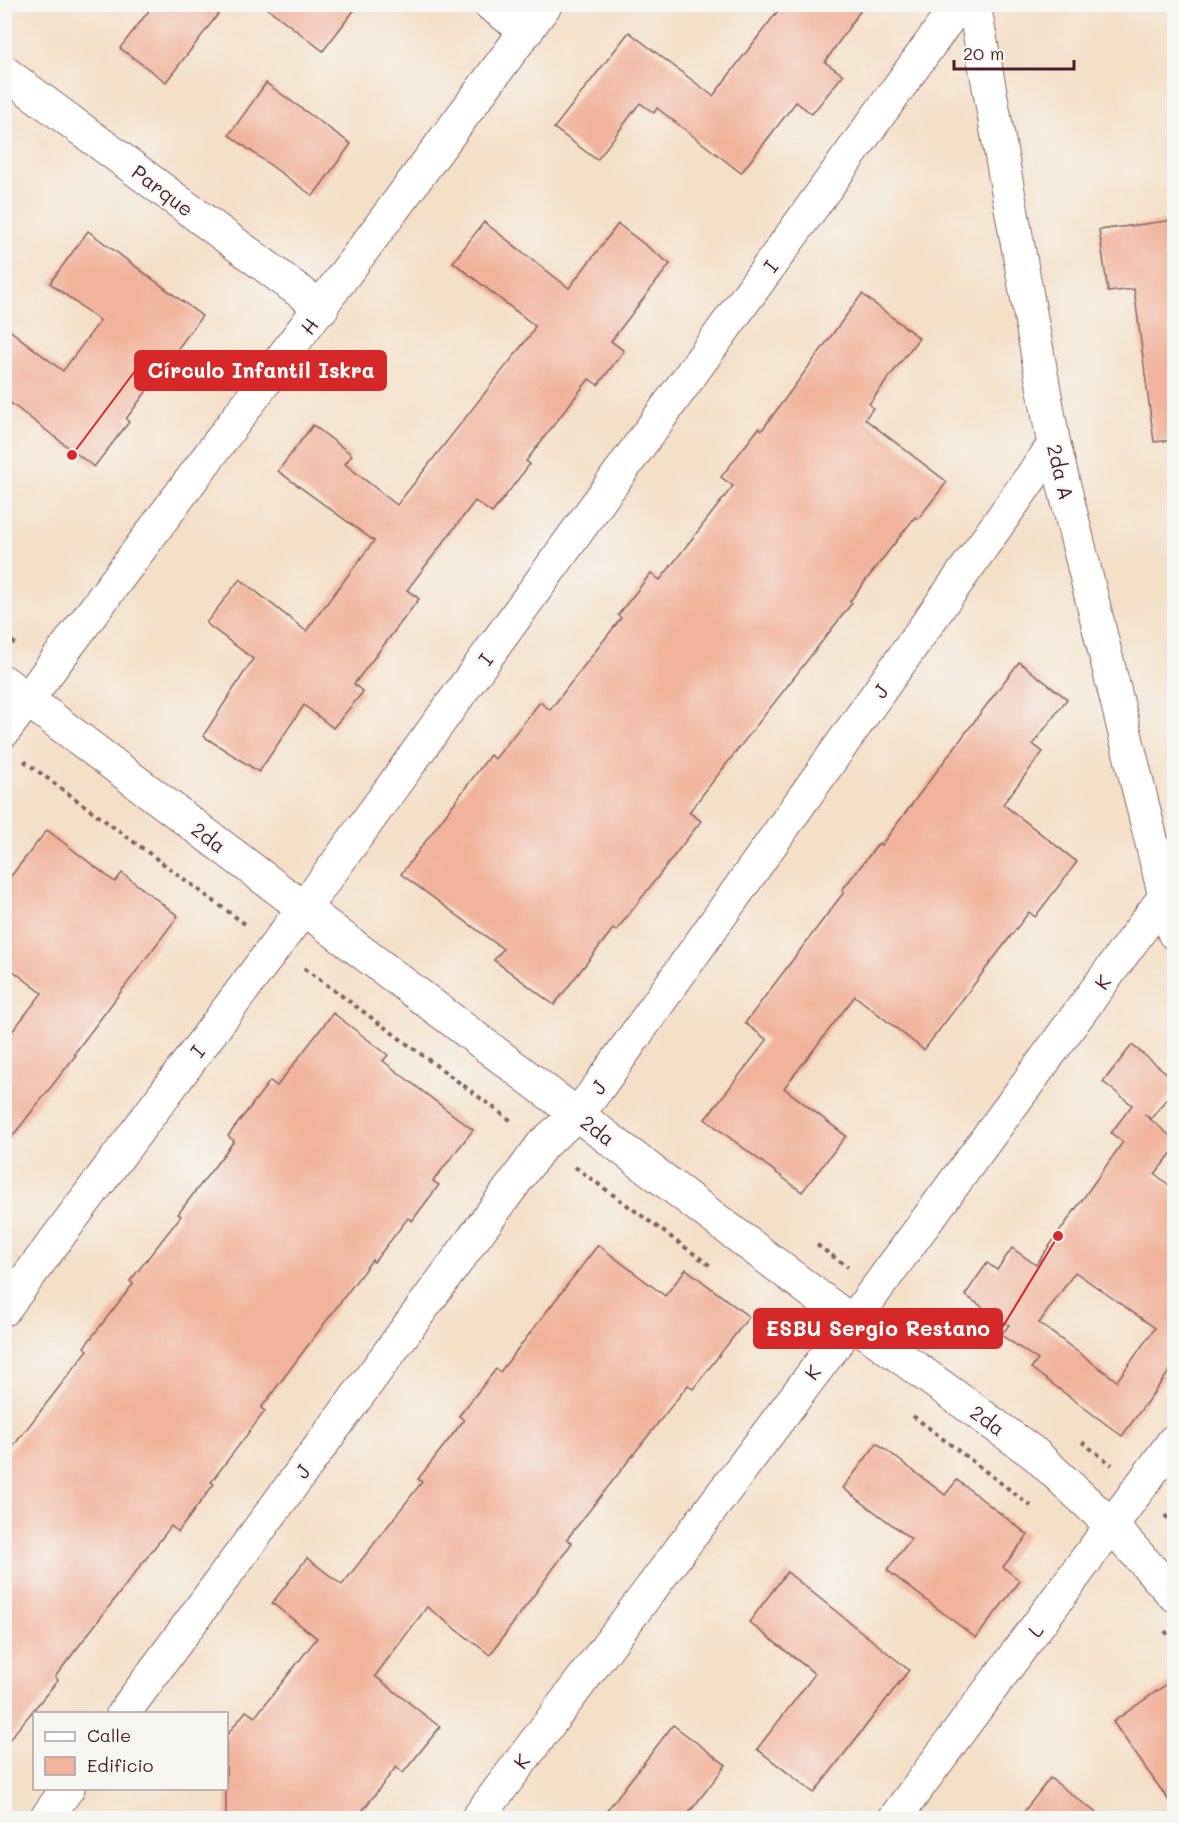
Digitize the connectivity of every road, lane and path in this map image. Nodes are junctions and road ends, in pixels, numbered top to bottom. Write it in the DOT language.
graph roads {
  1 [pos="490,4"];
  2 [pos="546,4"];
  3 [pos="959,4"];
  4 [pos="974,4"];
  5 [pos="527,31"];
  6 [pos="9,85"];
  7 [pos="322,308"];
  8 [pos="1054,445"];
  9 [pos="16,691"];
  10 [pos="4,731"];
  11 [pos="23,760"];
  12 [pos="1166,895"];
  13 [pos="303,909"];
  14 [pos="1174,933"];
  15 [pos="275,946"];
  16 [pos="578,1114"];
  17 [pos="543,1144"];
  18 [pos="714,1269"];
  19 [pos="4,1309"];
  20 [pos="852,1322"];
  21 [pos="903,1409"];
  22 [pos="1174,1441"];
  23 [pos="1036,1509"];
  24 [pos="1111,1526"];
  25 [pos="1174,1595"];
  26 [pos="1160,1625"];
  27 [pos="1174,1642"];
  28 [pos="124,1712"];
  29 [pos="67,1790"];
  30 [pos="46,1818"];
  31 [pos="478,1818"];
  32 [pos="895,1818"];
  1 -- 5 [label="street"];
  2 -- 5 [label="street, H"];
  3 -- 13 [label="street, I"];
  4 -- 8 [label="street, 2da A"];
  5 -- 7 [label="street, H"];
  6 -- 7 [label="street, Parque"];
  7 -- 9 [label="street, H"];
  8 -- 12 [label="street, 2da A"];
  8 -- 16 [label="street, J"];
  9 -- 10 [label="street, H"];
  9 -- 13 [label="street, 2da"];
  11 -- 15 [label="path"];
  12 -- 14 [label="street, 2da A"];
  12 -- 20 [label="street, K"];
  13 -- 15 [label="street, I"];
  13 -- 16 [label="street, 2da"];
  15 -- 17 [label="path"];
  15 -- 19 [label="street, I"];
  16 -- 17 [label="street, J"];
  16 -- 20 [label="street, 2da"];
  17 -- 18 [label="path"];
  17 -- 28 [label="street, J"];
  20 -- 24 [label="street, 2da"];
  20 -- 31 [label="street, K"];
  21 -- 23 [label="path"];
  22 -- 24 [label="street, L"];
  24 -- 25 [label="street, 2da"];
  24 -- 32 [label="street, L"];
  26 -- 27 [label="path"];
  29 -- 30 [label="street"];
}
